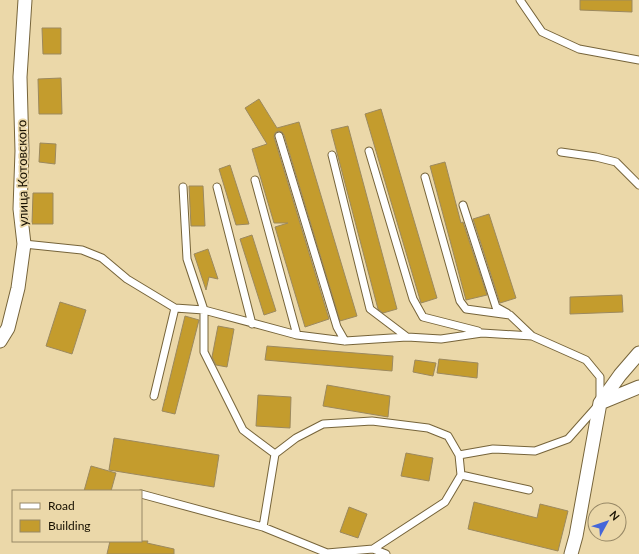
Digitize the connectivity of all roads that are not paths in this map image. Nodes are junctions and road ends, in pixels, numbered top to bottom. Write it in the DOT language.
graph roads {
  1 [pos="24,0"];
  2 [pos="520,0"];
  3 [pos="639,60"];
  4 [pos="279,136"];
  5 [pos="369,151"];
  6 [pos="561,152"];
  7 [pos="332,155"];
  8 [pos="425,177"];
  9 [pos="255,180"];
  10 [pos="639,185"];
  11 [pos="183,187"];
  12 [pos="217,187"];
  13 [pos="463,205"];
  14 [pos="24,244"];
  15 [pos="175,308"];
  16 [pos="204,310"];
  17 [pos="510,316"];
  18 [pos="252,324"];
  19 [pos="482,333"];
  20 [pos="297,335"];
  21 [pos="407,336"];
  22 [pos="532,336"];
  23 [pos="0,341"];
  24 [pos="345,341"];
  25 [pos="639,353"];
  26 [pos="639,387"];
  27 [pos="154,396"];
  28 [pos="600,403"];
  29 [pos="275,454"];
  30 [pos="459,455"];
  31 [pos="461,475"];
  32 [pos="529,490"];
  33 [pos="142,494"];
  34 [pos="263,527"];
  35 [pos="373,549"];
  36 [pos="386,554"];
  37 [pos="571,554"];
  1 -- 14 [label="street, улица Котовского"];
  2 -- 3 [label="lane"];
  4 -- 24 [label="lane"];
  5 -- 19 [label="lane"];
  6 -- 10 [label="lane"];
  7 -- 21 [label="lane"];
  8 -- 17 [label="lane"];
  9 -- 20 [label="lane"];
  11 -- 16 [label="lane"];
  12 -- 18 [label="lane"];
  13 -- 17 [label="lane"];
  14 -- 15 [label="lane"];
  14 -- 23 [label="street, улица Котовского"];
  15 -- 16 [label="lane"];
  15 -- 27 [label="lane"];
  16 -- 18 [label="lane"];
  16 -- 29 [label="lane"];
  17 -- 22 [label="lane"];
  18 -- 20 [label="lane"];
  19 -- 21 [label="lane"];
  19 -- 22 [label="lane"];
  20 -- 24 [label="lane"];
  21 -- 24 [label="lane"];
  22 -- 28 [label="lane"];
  25 -- 28 [label="street"];
  26 -- 28 [label="street"];
  28 -- 30 [label="lane"];
  28 -- 37 [label="street"];
  29 -- 30 [label="lane"];
  29 -- 34 [label="lane"];
  30 -- 31 [label="lane"];
  31 -- 32 [label="lane"];
  31 -- 35 [label="lane"];
  33 -- 34 [label="lane"];
  34 -- 35 [label="lane"];
  35 -- 36 [label="lane"];
}
